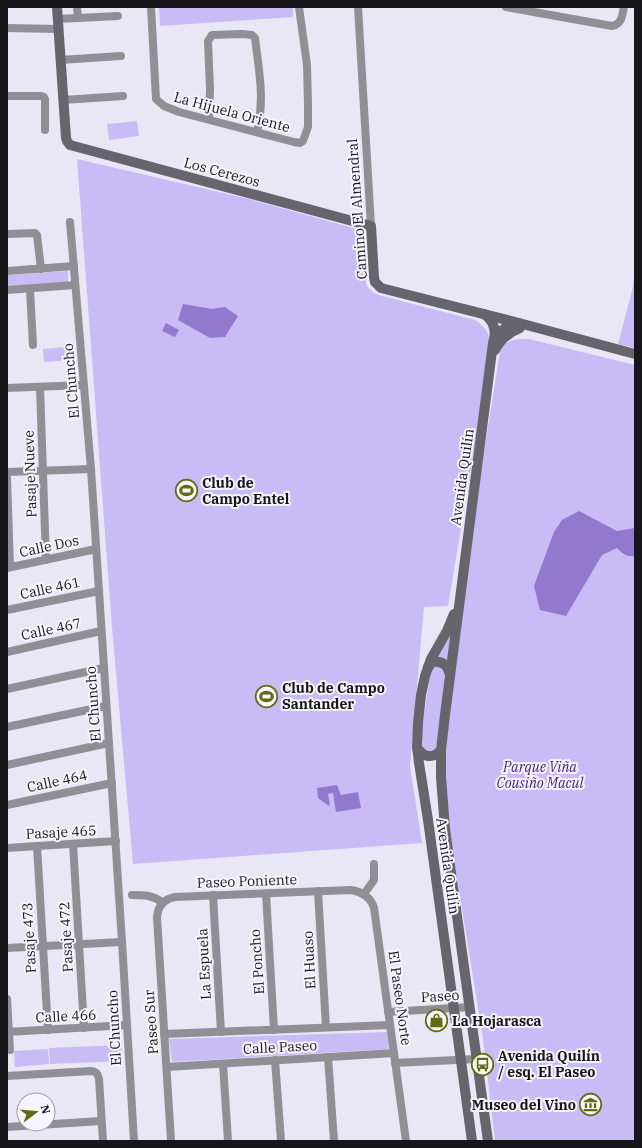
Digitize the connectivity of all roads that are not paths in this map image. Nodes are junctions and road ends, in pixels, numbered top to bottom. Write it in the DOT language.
graph roads {
  1 [pos="57,7"];
  2 [pos="77,7"];
  3 [pos="152,7"];
  4 [pos="299,7"];
  5 [pos="358,7"];
  6 [pos="506,7"];
  7 [pos="624,7"];
  8 [pos="550,11"];
  9 [pos="118,16"];
  10 [pos="78,18"];
  11 [pos="58,24"];
  12 [pos="7,28"];
  13 [pos="121,56"];
  14 [pos="60,60"];
  15 [pos="7,96"];
  16 [pos="123,96"];
  17 [pos="63,100"];
  18 [pos="209,119"];
  19 [pos="45,130"];
  20 [pos="257,132"];
  21 [pos="70,222"];
  22 [pos="371,226"];
  23 [pos="7,234"];
  24 [pos="74,266"];
  25 [pos="41,269"];
  26 [pos="7,271"];
  27 [pos="76,285"];
  28 [pos="30,289"];
  29 [pos="7,290"];
  30 [pos="484,314"];
  31 [pos="497,318"];
  32 [pos="519,323"];
  33 [pos="537,328"];
  34 [pos="501,334"];
  35 [pos="33,345"];
  36 [pos="635,354"];
  37 [pos="84,385"];
  38 [pos="40,387"];
  39 [pos="7,388"];
  40 [pos="91,469"];
  41 [pos="43,471"];
  42 [pos="7,472"];
  43 [pos="7,478"];
  44 [pos="96,550"];
  45 [pos="46,560"];
  46 [pos="8,568"];
  47 [pos="99,591"];
  48 [pos="459,602"];
  49 [pos="7,610"];
  50 [pos="101,631"];
  51 [pos="7,652"];
  52 [pos="428,667"];
  53 [pos="104,668"];
  54 [pos="450,675"];
  55 [pos="7,689"];
  56 [pos="106,706"];
  57 [pos="7,727"];
  58 [pos="109,743"];
  59 [pos="418,747"];
  60 [pos="442,750"];
  61 [pos="7,765"];
  62 [pos="112,783"];
  63 [pos="7,805"];
  64 [pos="116,841"];
  65 [pos="73,844"];
  66 [pos="37,846"];
  67 [pos="7,848"];
  68 [pos="374,864"];
  69 [pos="318,892"];
  70 [pos="266,894"];
  71 [pos="364,894"];
  72 [pos="132,895"];
  73 [pos="213,896"];
  74 [pos="163,902"];
  75 [pos="122,942"];
  76 [pos="79,944"];
  77 [pos="43,946"];
  78 [pos="7,948"];
  79 [pos="7,999"];
  80 [pos="470,1007"];
  81 [pos="454,1008"];
  82 [pos="388,1012"];
  83 [pos="127,1025"];
  84 [pos="390,1025"];
  85 [pos="84,1028"];
  86 [pos="326,1028"];
  87 [pos="48,1030"];
  88 [pos="274,1030"];
  89 [pos="8,1032"];
  90 [pos="221,1032"];
  91 [pos="164,1034"];
  92 [pos="10,1050"];
  93 [pos="394,1053"];
  94 [pos="328,1057"];
  95 [pos="476,1059"];
  96 [pos="275,1060"];
  97 [pos="456,1061"];
  98 [pos="223,1064"];
  99 [pos="396,1066"];
  100 [pos="167,1067"];
  101 [pos="7,1076"];
  102 [pos="101,1121"];
  103 [pos="7,1127"];
  104 [pos="103,1141"];
  105 [pos="134,1141"];
  106 [pos="171,1141"];
  107 [pos="228,1141"];
  108 [pos="281,1141"];
  109 [pos="334,1141"];
  110 [pos="406,1141"];
  111 [pos="472,1141"];
  112 [pos="488,1141"];
  1 -- 11 [label="main road"];
  2 -- 10 [label="street"];
  3 -- 18 [label="street, La Hijuela Oriente"];
  4 -- 20 [label="street, La Hijuela Oriente"];
  5 -- 22 [label="street, Camino El Almendral"];
  6 -- 8 [label="street"];
  7 -- 8 [label="street"];
  9 -- 10 [label="street"];
  10 -- 11 [label="street"];
  11 -- 12 [label="street"];
  11 -- 14 [label="main road"];
  13 -- 14 [label="street"];
  14 -- 17 [label="main road"];
  15 -- 19 [label="street"];
  16 -- 17 [label="street"];
  17 -- 22 [label="main road, Los Cerezos"];
  18 -- 20 [label="street, La Hijuela Oriente"];
  18 -- 20 [label="street"];
  21 -- 24 [label="street, El Chuncho"];
  22 -- 30 [label="main road, Camino El Almendral"];
  23 -- 25 [label="street"];
  24 -- 25 [label="street"];
  24 -- 27 [label="street, El Chuncho"];
  25 -- 26 [label="street"];
  27 -- 28 [label="street"];
  27 -- 37 [label="street, El Chuncho"];
  28 -- 29 [label="street"];
  28 -- 35 [label="street"];
  30 -- 31 [label="main road, Camino El Almendral"];
  30 -- 34 [label="main road, Avenida Quilín"];
  31 -- 32 [label="main road, Camino El Almendral"];
  31 -- 34 [label="main road"];
  32 -- 33 [label="main road"];
  32 -- 34 [label="main road"];
  33 -- 34 [label="main road"];
  33 -- 36 [label="main road"];
  34 -- 48 [label="main road, Avenida Quilín"];
  37 -- 38 [label="street"];
  37 -- 40 [label="street, El Chuncho"];
  38 -- 39 [label="street"];
  38 -- 41 [label="street, Pasaje Nueve"];
  40 -- 41 [label="street"];
  40 -- 44 [label="street, El Chuncho"];
  41 -- 42 [label="street"];
  41 -- 45 [label="street, Pasaje Nueve"];
  43 -- 46 [label="street"];
  44 -- 45 [label="street, Calle Dos"];
  44 -- 47 [label="street, El Chuncho"];
  45 -- 46 [label="street, Calle Dos"];
  47 -- 49 [label="street, Calle 461"];
  47 -- 50 [label="street, El Chuncho"];
  48 -- 52 [label="main road, Avenida Quilín"];
  48 -- 54 [label="main road, Avenida Quilín"];
  50 -- 51 [label="street, Calle 467"];
  50 -- 53 [label="street, El Chuncho"];
  52 -- 54 [label="main road"];
  52 -- 59 [label="main road, Avenida Quilín"];
  53 -- 55 [label="street"];
  53 -- 56 [label="street, El Chuncho"];
  54 -- 60 [label="main road, Avenida Quilín"];
  56 -- 57 [label="street"];
  56 -- 58 [label="street, El Chuncho"];
  58 -- 61 [label="street"];
  58 -- 62 [label="street, El Chuncho"];
  59 -- 60 [label="main road"];
  59 -- 81 [label="main road, Avenida Quilín"];
  60 -- 80 [label="main road, Avenida Quilín"];
  62 -- 63 [label="street, Calle 464"];
  62 -- 64 [label="street, El Chuncho"];
  64 -- 65 [label="street, Pasaje 465"];
  64 -- 75 [label="street, El Chuncho"];
  65 -- 66 [label="street, Pasaje 465"];
  65 -- 76 [label="street, Pasaje 472"];
  66 -- 67 [label="street, Pasaje 465"];
  66 -- 77 [label="street, Pasaje 473"];
  68 -- 71 [label="street"];
  69 -- 70 [label="street, Paseo Poniente"];
  69 -- 71 [label="street, Paseo Poniente"];
  69 -- 86 [label="street, El Huaso"];
  70 -- 73 [label="street, Paseo Poniente"];
  70 -- 88 [label="street, El Poncho"];
  71 -- 82 [label="street, El Paseo Norte"];
  72 -- 74 [label="street"];
  73 -- 74 [label="street, Paseo Poniente"];
  73 -- 90 [label="street, La Espuela"];
  74 -- 91 [label="street, Paseo Sur"];
  75 -- 76 [label="street"];
  75 -- 83 [label="street, El Chuncho"];
  76 -- 77 [label="street"];
  76 -- 85 [label="street, Pasaje 472"];
  77 -- 78 [label="street"];
  77 -- 87 [label="street, Pasaje 473"];
  79 -- 89 [label="street"];
  80 -- 81 [label="street, Paseo"];
  80 -- 95 [label="main road, Avenida Quilín"];
  81 -- 82 [label="street, Paseo"];
  81 -- 97 [label="main road, Avenida Quilín"];
  82 -- 84 [label="street, El Paseo Norte"];
  83 -- 85 [label="street, Calle 466"];
  83 -- 105 [label="street, El Chuncho"];
  84 -- 86 [label="street, Calle Paseo"];
  84 -- 93 [label="street, El Paseo Norte"];
  85 -- 87 [label="street, Calle 466"];
  86 -- 88 [label="street, Calle Paseo"];
  87 -- 89 [label="street, Calle 466"];
  88 -- 90 [label="street, Calle Paseo"];
  89 -- 92 [label="street"];
  90 -- 91 [label="street, Calle Paseo"];
  91 -- 100 [label="street, Paseo Sur"];
  93 -- 94 [label="street, Calle Paseo"];
  93 -- 99 [label="street, El Paseo Norte"];
  94 -- 96 [label="street, Calle Paseo"];
  94 -- 109 [label="street"];
  95 -- 97 [label="street"];
  95 -- 112 [label="main road, Avenida Quilín"];
  96 -- 98 [label="street, Calle Paseo"];
  96 -- 108 [label="street"];
  97 -- 99 [label="street"];
  97 -- 111 [label="main road, Avenida Quilín"];
  98 -- 100 [label="street, Calle Paseo"];
  98 -- 107 [label="street"];
  99 -- 110 [label="street, El Paseo Norte"];
  100 -- 106 [label="street, Paseo Sur"];
  101 -- 102 [label="street"];
  102 -- 103 [label="street"];
  102 -- 104 [label="street"];
}
